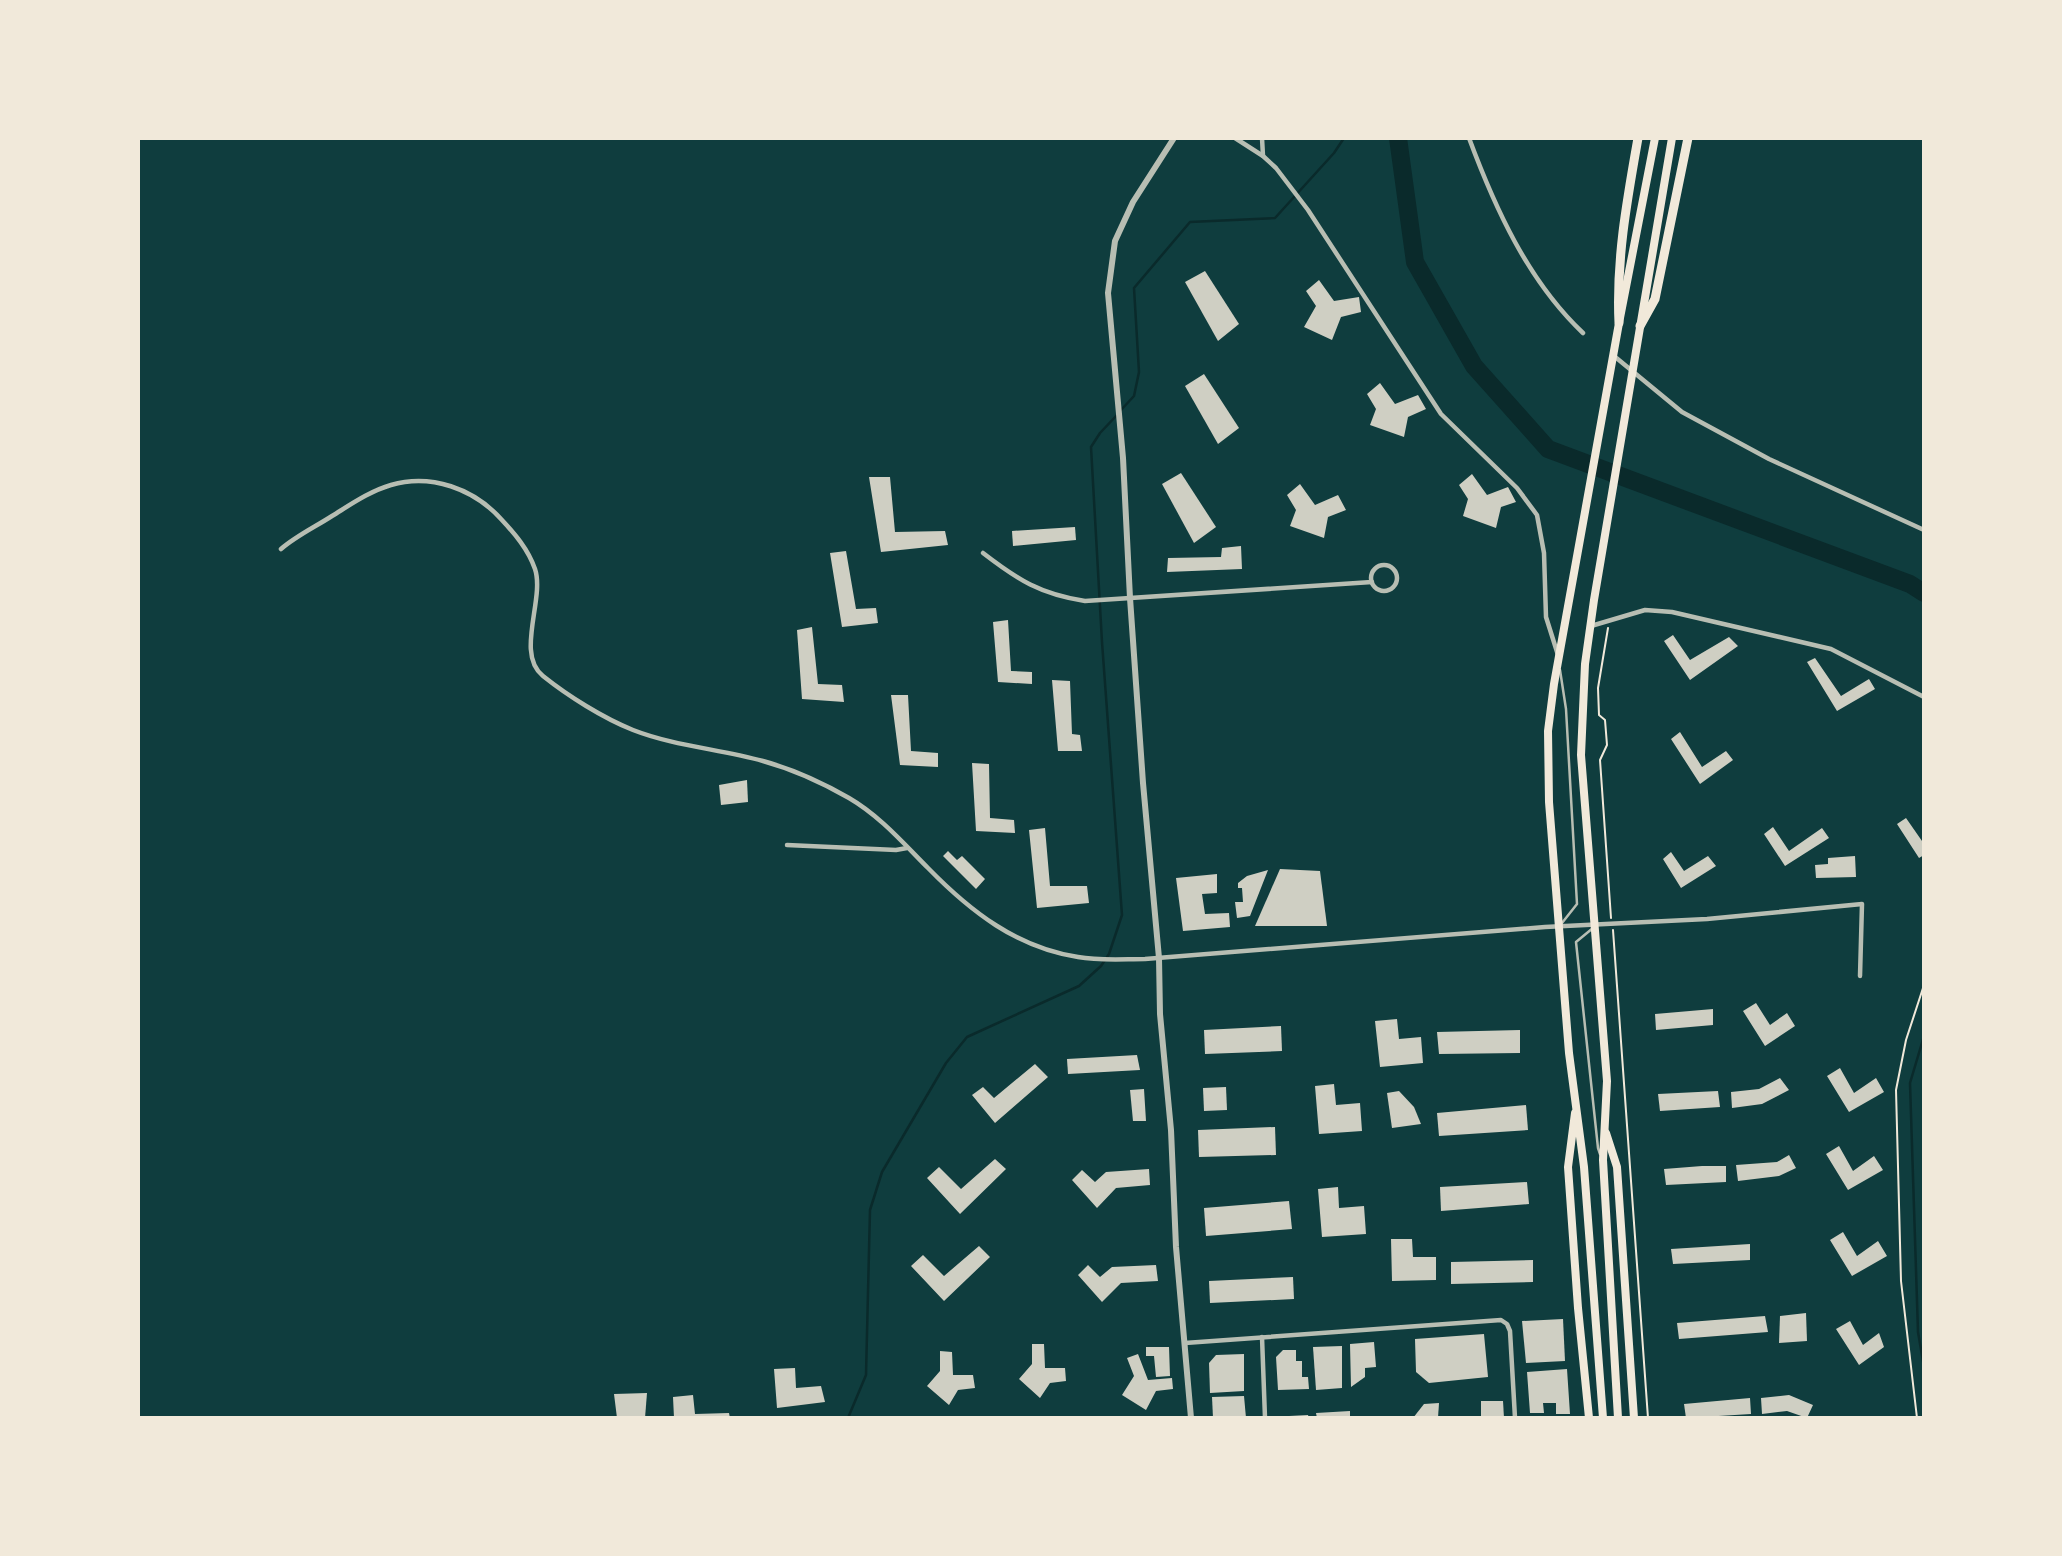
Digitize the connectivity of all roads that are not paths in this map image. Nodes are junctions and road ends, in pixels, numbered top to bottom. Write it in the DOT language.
graph roads {
  1 [pos="1174,138"];
  2 [pos="1235,138"];
  3 [pos="1262,138"];
  4 [pos="1469,138"];
  5 [pos="1638,138"];
  6 [pos="1655,138"];
  7 [pos="1672,138"];
  8 [pos="1688,138"];
  9 [pos="1263,156"];
  10 [pos="1619,323"];
  11 [pos="1640,326"];
  12 [pos="1583,333"];
  13 [pos="1613,355"];
  14 [pos="1633,374"];
  15 [pos="1924,530"];
  16 [pos="281,549"];
  17 [pos="983,553"];
  18 [pos="1372,582"];
  19 [pos="1130,598"];
  20 [pos="1591,626"];
  21 [pos="1559,660"];
  22 [pos="1924,697"];
  23 [pos="787,845"];
  24 [pos="908,848"];
  25 [pos="1594,926"];
  26 [pos="1559,927"];
  27 [pos="1159,958"];
  28 [pos="1860,976"];
  29 [pos="1576,1100"];
  30 [pos="1604,1125"];
  31 [pos="1603,1160"];
  32 [pos="1262,1337"];
  33 [pos="1185,1343"];
  34 [pos="1191,1418"];
  35 [pos="1265,1418"];
  36 [pos="1515,1418"];
  37 [pos="1589,1418"];
  38 [pos="1603,1418"];
  39 [pos="1618,1418"];
  40 [pos="1634,1418"];
  1 -- 19 [label="street"];
  2 -- 9 [label="street"];
  3 -- 9 [label="street"];
  4 -- 12 [label="street"];
  5 -- 10 [label="highway"];
  6 -- 10 [label="main road"];
  7 -- 11 [label="main road"];
  8 -- 11 [label="highway"];
  9 -- 21 [label="street"];
  10 -- 13 [label="main road"];
  11 -- 14 [label="main road"];
  13 -- 14 [label="street"];
  13 -- 21 [label="main road"];
  14 -- 15 [label="street"];
  14 -- 20 [label="main road"];
  16 -- 24 [label="street"];
  17 -- 19 [label="street"];
  18 -- 18 [label="street"];
  18 -- 19 [label="street"];
  19 -- 27 [label="street"];
  20 -- 22 [label="street"];
  20 -- 25 [label="main road"];
  21 -- 26 [label="main road"];
  21 -- 26 [label="lane"];
  23 -- 24 [label="street"];
  24 -- 27 [label="street"];
  25 -- 26 [label="street"];
  25 -- 28 [label="street"];
  25 -- 30 [label="main road"];
  25 -- 31 [label="lane"];
  26 -- 27 [label="street"];
  26 -- 29 [label="main road"];
  27 -- 33 [label="street"];
  29 -- 37 [label="main road"];
  29 -- 38 [label="main road"];
  30 -- 31 [label="main road"];
  30 -- 40 [label="main road"];
  31 -- 39 [label="main road"];
  32 -- 33 [label="street"];
  32 -- 35 [label="street"];
  32 -- 36 [label="street"];
  33 -- 34 [label="street"];
}
